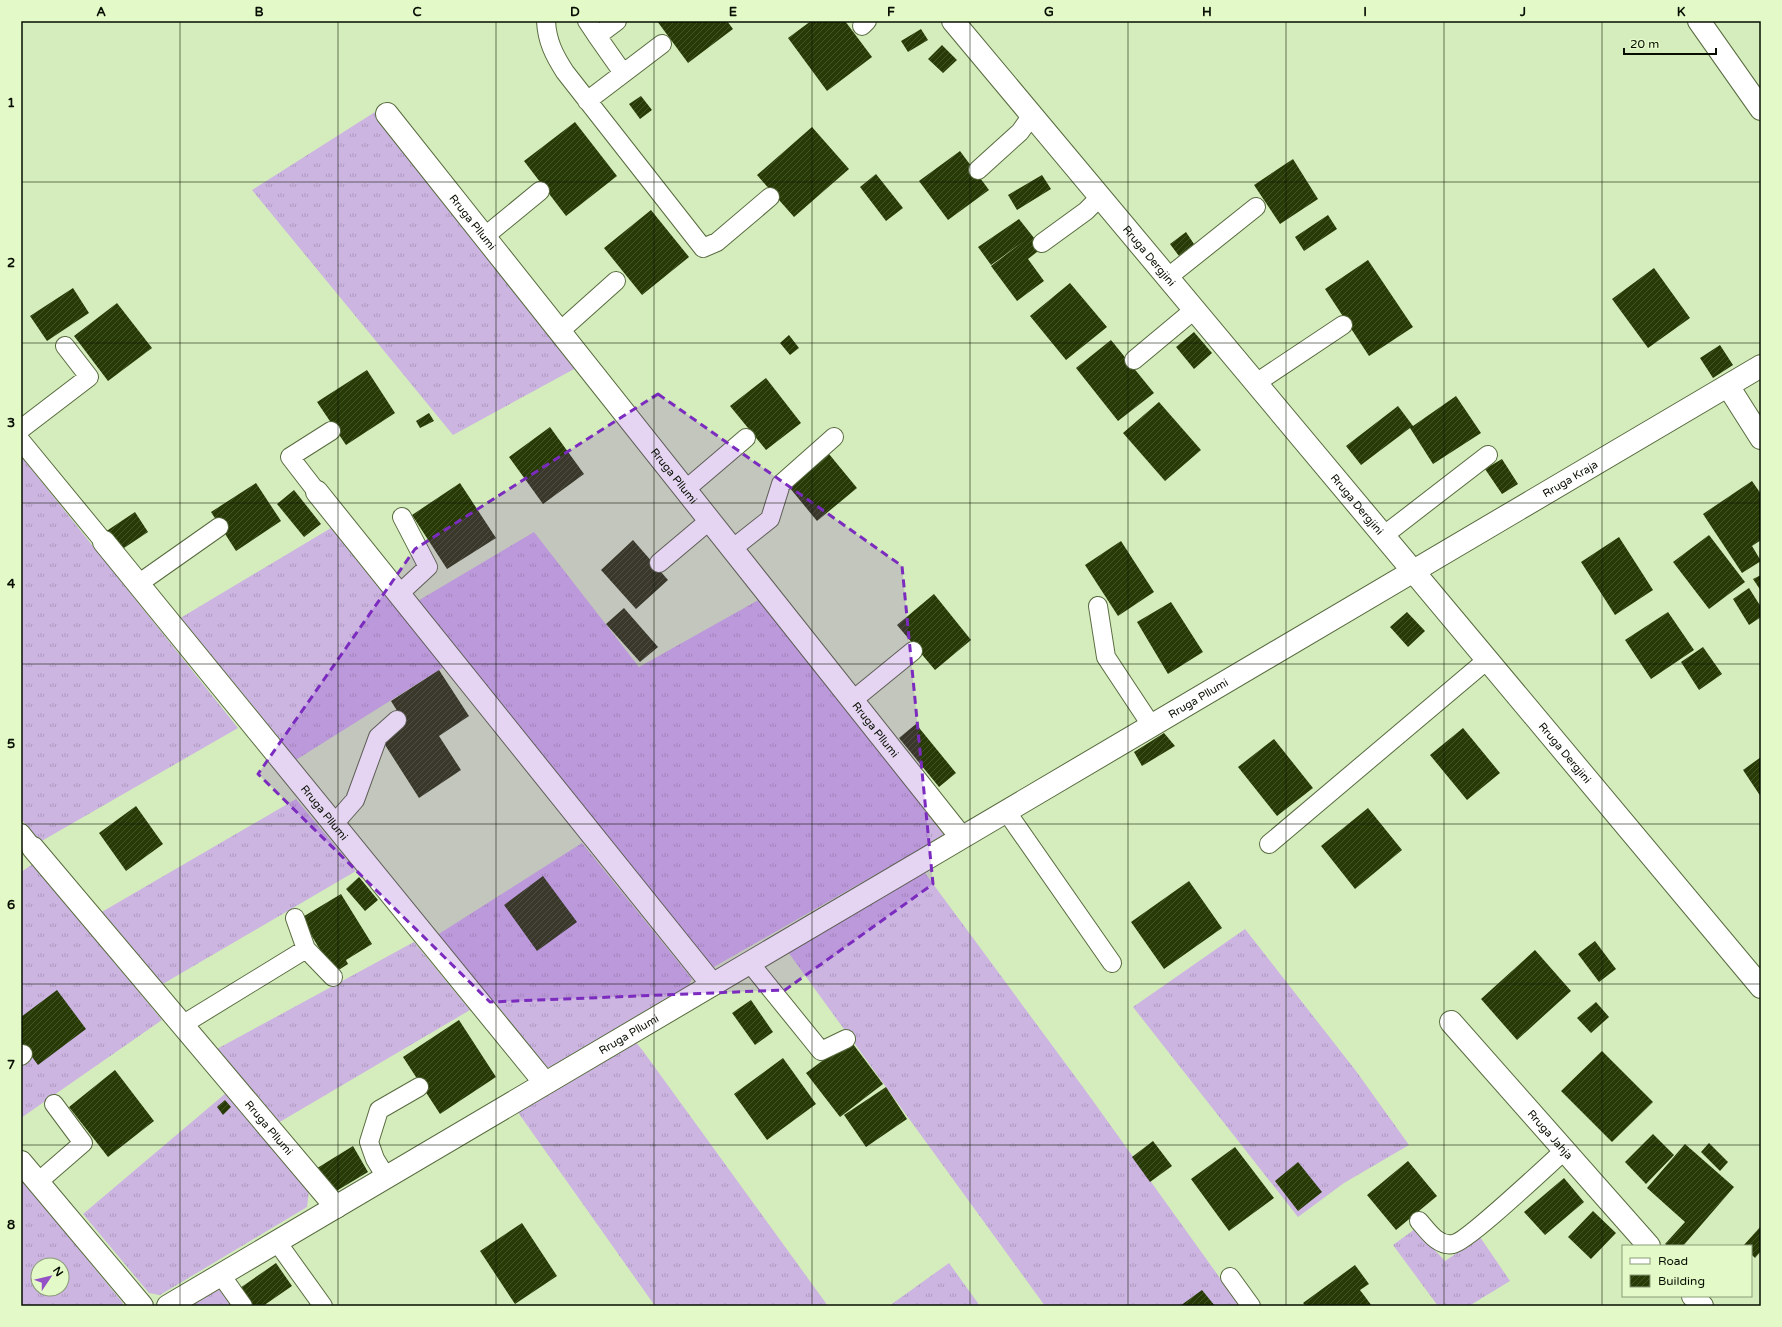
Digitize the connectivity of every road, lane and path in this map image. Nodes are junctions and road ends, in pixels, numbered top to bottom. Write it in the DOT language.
graph roads {
  1 [pos="546,21"];
  2 [pos="587,21"];
  3 [pos="617,21"];
  4 [pos="953,21"];
  5 [pos="1699,21"];
  6 [pos="597,36"];
  7 [pos="662,44"];
  8 [pos="623,73"];
  9 [pos="587,101"];
  10 [pos="1761,109"];
  11 [pos="386,114"];
  12 [pos="1032,115"];
  13 [pos="978,170"];
  14 [pos="540,191"];
  15 [pos="770,197"];
  16 [pos="1100,197"];
  17 [pos="1256,207"];
  18 [pos="484,237"];
  19 [pos="1042,243"];
  20 [pos="1167,278"];
  21 [pos="616,281"];
  22 [pos="1194,310"];
  23 [pos="1343,325"];
  24 [pos="559,332"];
  25 [pos="65,346"];
  26 [pos="1134,360"];
  27 [pos="1761,366"];
  28 [pos="1256,383"];
  29 [pos="1728,386"];
  30 [pos="21,429"];
  31 [pos="331,431"];
  32 [pos="834,437"];
  33 [pos="746,438"];
  34 [pos="1761,438"];
  35 [pos="21,441"];
  36 [pos="1488,455"];
  37 [pos="686,490"];
  38 [pos="317,492"];
  39 [pos="402,517"];
  40 [pos="710,520"];
  41 [pos="219,527"];
  42 [pos="1383,536"];
  43 [pos="104,542"];
  44 [pos="732,549"];
  45 [pos="659,563"];
  46 [pos="1413,571"];
  47 [pos="138,584"];
  48 [pos="400,593"];
  49 [pos="1098,606"];
  50 [pos="913,651"];
  51 [pos="1487,660"];
  52 [pos="853,700"];
  53 [pos="397,720"];
  54 [pos="1151,725"];
  55 [pos="1006,811"];
  56 [pos="334,824"];
  57 [pos="962,837"];
  58 [pos="27,841"];
  59 [pos="1269,844"];
  60 [pos="295,918"];
  61 [pos="306,949"];
  62 [pos="749,962"];
  63 [pos="1112,963"];
  64 [pos="332,977"];
  65 [pos="712,984"];
  66 [pos="1761,987"];
  67 [pos="1452,1022"];
  68 [pos="182,1025"];
  69 [pos="846,1039"];
  70 [pos="545,1083"];
  71 [pos="419,1086"];
  72 [pos="54,1104"];
  73 [pos="1565,1150"];
  74 [pos="21,1162"];
  75 [pos="386,1177"];
  76 [pos="38,1182"];
  77 [pos="336,1207"];
  78 [pos="1419,1221"];
  79 [pos="277,1242"];
  80 [pos="1648,1245"];
  81 [pos="221,1275"];
  82 [pos="1230,1278"];
  83 [pos="1694,1297"];
  84 [pos="142,1306"];
  85 [pos="168,1306"];
  86 [pos="243,1306"];
  87 [pos="323,1306"];
  88 [pos="1251,1306"];
  89 [pos="1702,1306"];
  1 -- 9 [label="lane"];
  2 -- 6 [label="lane"];
  3 -- 6 [label="lane"];
  4 -- 12 [label="street, Rruga Dergjini"];
  5 -- 10 [label="street"];
  6 -- 8 [label="lane"];
  7 -- 8 [label="lane"];
  8 -- 9 [label="lane"];
  9 -- 15 [label="lane"];
  11 -- 18 [label="street, Rruga Pllumi"];
  12 -- 13 [label="lane"];
  12 -- 16 [label="street, Rruga Dergjini"];
  14 -- 18 [label="lane"];
  16 -- 19 [label="lane"];
  16 -- 20 [label="street, Rruga Dergjini"];
  17 -- 20 [label="lane"];
  18 -- 24 [label="street, Rruga Pllumi"];
  20 -- 22 [label="street, Rruga Dergjini"];
  21 -- 24 [label="lane"];
  22 -- 26 [label="lane"];
  22 -- 28 [label="street, Rruga Dergjini"];
  23 -- 28 [label="lane"];
  24 -- 37 [label="street, Rruga Pllumi"];
  25 -- 30 [label="lane"];
  27 -- 29 [label="street, Rruga Kraja"];
  28 -- 42 [label="street, Rruga Dergjini"];
  29 -- 34 [label="street"];
  29 -- 46 [label="street, Rruga Kraja"];
  31 -- 38 [label="lane"];
  32 -- 44 [label="lane"];
  33 -- 37 [label="lane"];
  35 -- 43 [label="lane"];
  36 -- 42 [label="lane"];
  37 -- 40 [label="street, Rruga Pllumi"];
  38 -- 48 [label="street"];
  39 -- 48 [label="lane"];
  40 -- 44 [label="street, Rruga Pllumi"];
  40 -- 45 [label="lane"];
  41 -- 47 [label="lane"];
  42 -- 46 [label="street, Rruga Dergjini"];
  43 -- 47 [label="street, Rruga Pllumi"];
  44 -- 52 [label="street, Rruga Pllumi"];
  46 -- 51 [label="street, Rruga Dergjini"];
  46 -- 54 [label="street, Rruga Pllumi"];
  47 -- 56 [label="street, Rruga Pllumi"];
  48 -- 65 [label="street"];
  49 -- 54 [label="lane"];
  50 -- 52 [label="lane"];
  51 -- 59 [label="lane"];
  51 -- 66 [label="street, Rruga Dergjini"];
  52 -- 57 [label="street, Rruga Pllumi"];
  53 -- 56 [label="lane"];
  54 -- 55 [label="street, Rruga Pllumi"];
  55 -- 57 [label="street, Rruga Pllumi"];
  55 -- 63 [label="lane"];
  56 -- 70 [label="street, Rruga Pllumi"];
  57 -- 62 [label="street, Rruga Pllumi"];
  58 -- 68 [label="street, Rruga Pllumi"];
  60 -- 61 [label="lane"];
  61 -- 64 [label="lane"];
  61 -- 68 [label="lane"];
  62 -- 65 [label="street, Rruga Pllumi"];
  62 -- 69 [label="lane"];
  65 -- 70 [label="street, Rruga Pllumi"];
  67 -- 73 [label="street, Rruga Jahja"];
  68 -- 77 [label="street, Rruga Pllumi"];
  70 -- 75 [label="street, Rruga Pllumi"];
  71 -- 75 [label="lane"];
  72 -- 76 [label="lane"];
  73 -- 78 [label="lane"];
  73 -- 80 [label="street, Rruga Jahja"];
  74 -- 76 [label="street"];
  75 -- 77 [label="street, Rruga Pllumi"];
  76 -- 84 [label="street"];
  77 -- 79 [label="street, Rruga Pllumi"];
  79 -- 81 [label="street, Rruga Pllumi"];
  79 -- 87 [label="lane"];
  81 -- 85 [label="street, Rruga Pllumi"];
  81 -- 86 [label="lane"];
  82 -- 88 [label="lane"];
  83 -- 89 [label="street"];
}
